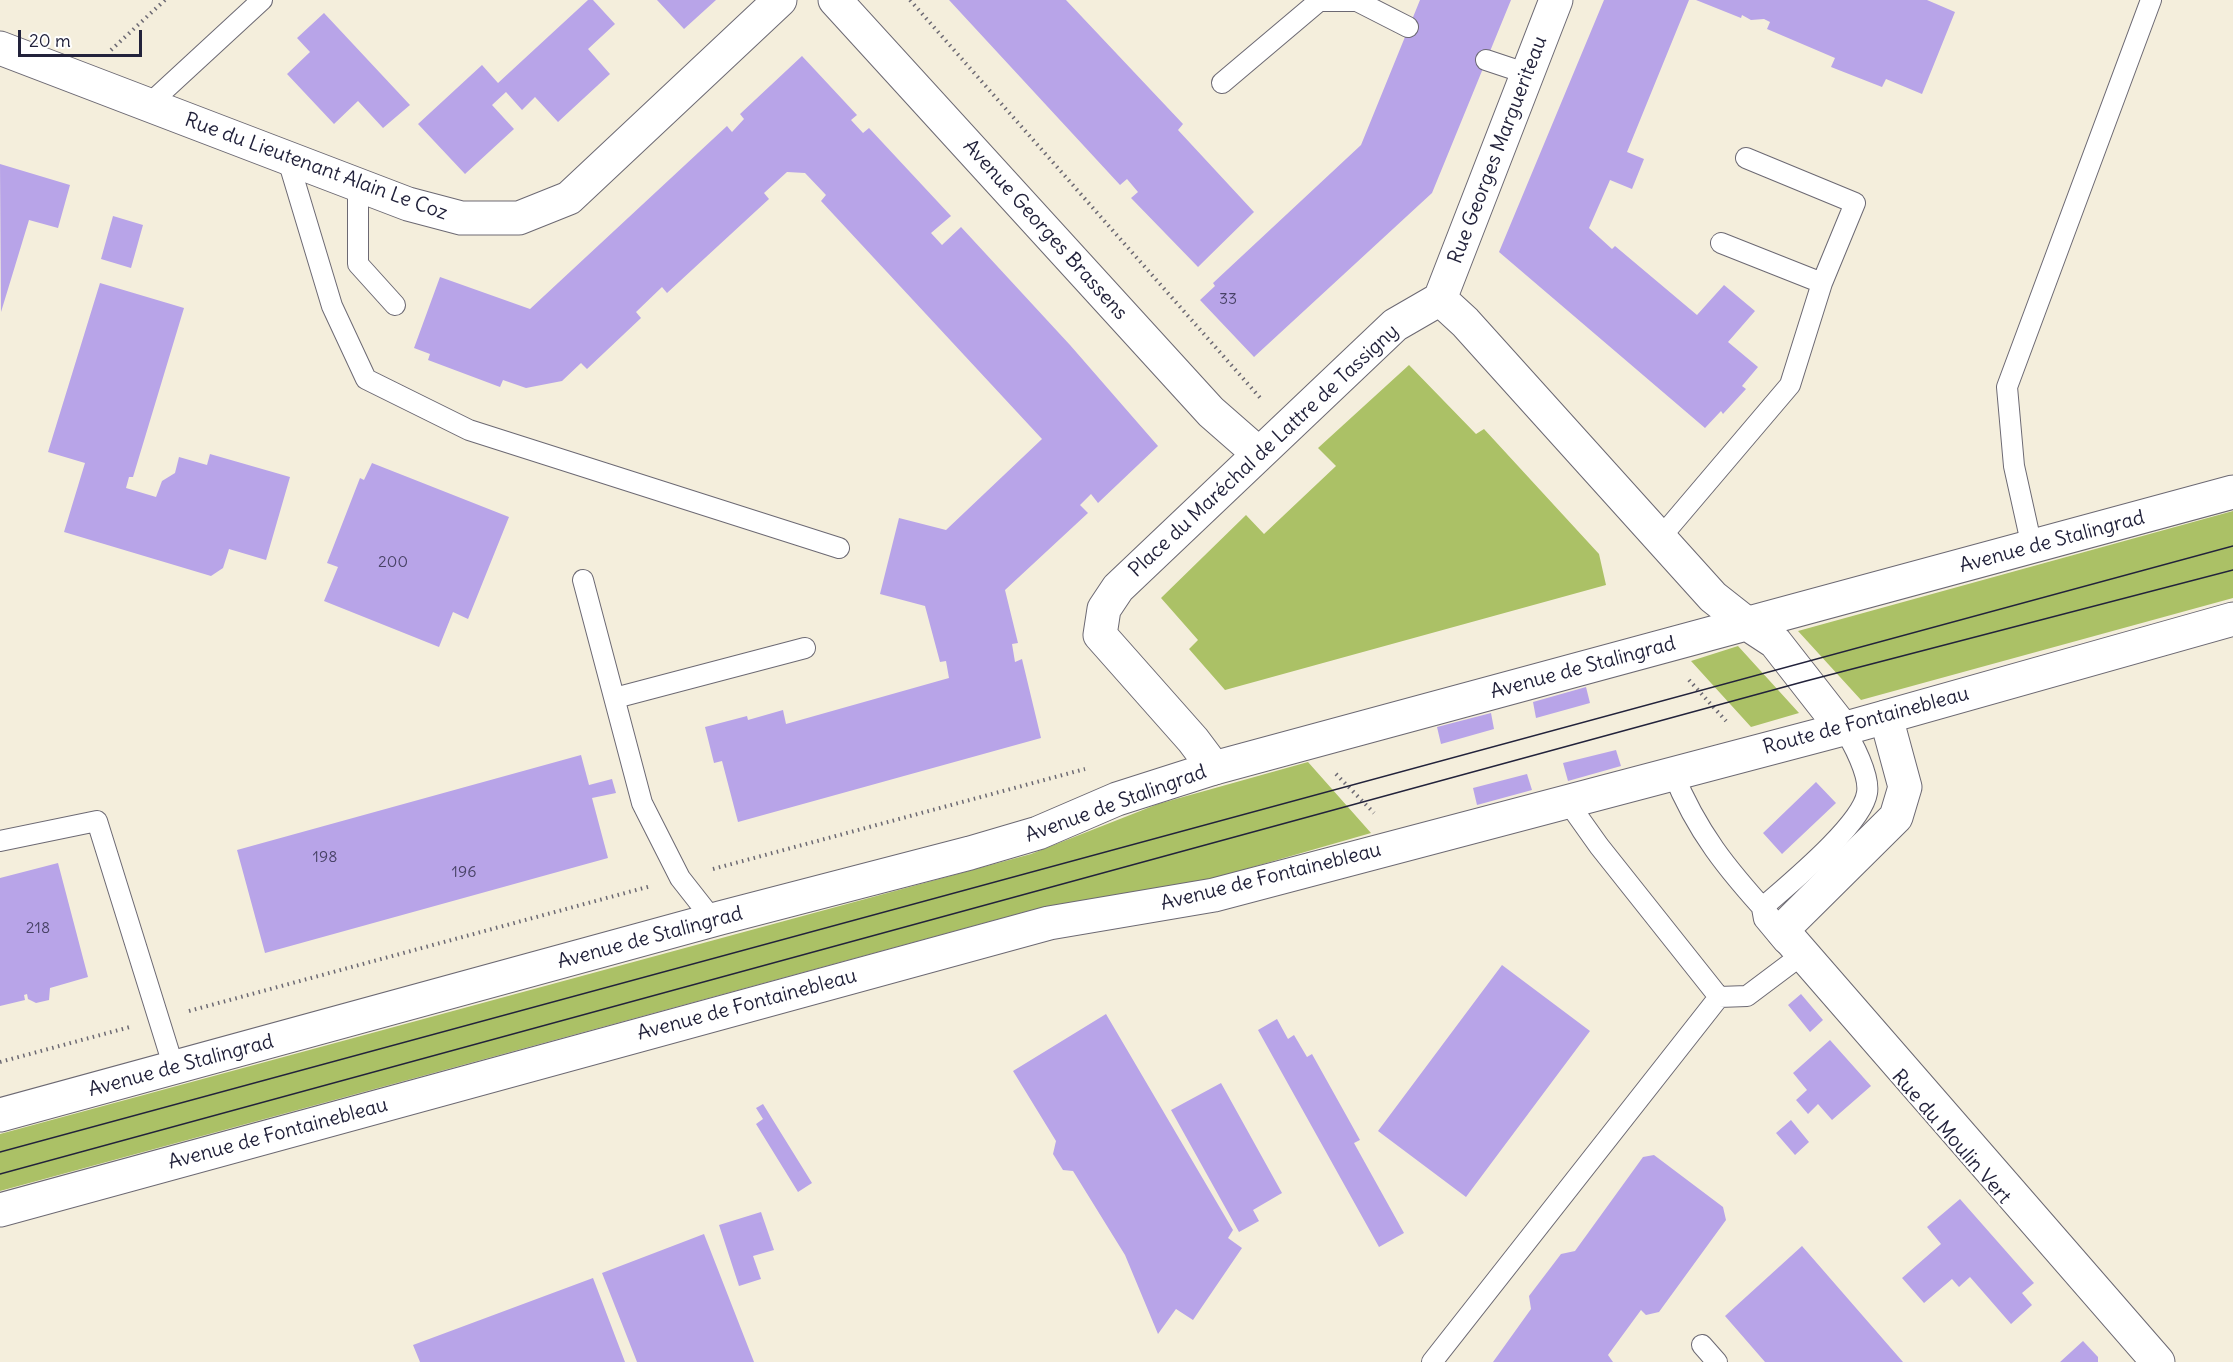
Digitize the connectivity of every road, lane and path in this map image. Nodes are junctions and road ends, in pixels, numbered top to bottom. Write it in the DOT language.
graph roads {
  1 [pos="165,0"];
  2 [pos="262,0"];
  3 [pos="780,0"];
  4 [pos="835,0"];
  5 [pos="910,0"];
  6 [pos="1557,0"];
  7 [pos="2151,0"];
  8 [pos="1408,27"];
  9 [pos="0,48"];
  10 [pos="1486,60"];
  11 [pos="1528,74"];
  12 [pos="80,80"];
  13 [pos="1222,83"];
  14 [pos="147,106"];
  15 [pos="1746,158"];
  16 [pos="288,160"];
  17 [pos="358,185"];
  18 [pos="1720,243"];
  19 [pos="1822,283"];
  20 [pos="1440,299"];
  21 [pos="395,304"];
  22 [pos="1286,428"];
  23 [pos="1259,454"];
  24 [pos="2233,492"];
  25 [pos="1660,538"];
  26 [pos="2032,547"];
  27 [pos="839,548"];
  28 [pos="583,580"];
  29 [pos="2233,619"];
  30 [pos="1746,623"];
  31 [pos="805,648"];
  32 [pos="1661,648"];
  33 [pos="615,698"];
  34 [pos="1886,717"];
  35 [pos="1843,729"];
  36 [pos="1306,744"];
  37 [pos="1754,752"];
  38 [pos="1095,766"];
  39 [pos="1214,768"];
  40 [pos="1673,773"];
  41 [pos="1567,801"];
  42 [pos="1498,819"];
  43 [pos="0,841"];
  44 [pos="1404,844"];
  45 [pos="680,878"];
  46 [pos="713,920"];
  47 [pos="1786,937"];
  48 [pos="1719,997"];
  49 [pos="159,1019"];
  50 [pos="0,1062"];
  51 [pos="174,1068"];
  52 [pos="0,1115"];
  53 [pos="0,1210"];
  54 [pos="1702,1345"];
  55 [pos="1432,1362"];
  56 [pos="1717,1362"];
  57 [pos="2146,1362"];
  58 [pos="2158,1362"];
  1 -- 12 [label="path"];
  2 -- 14 [label="lane"];
  3 -- 17 [label="main road, Rue du Lieutenant Alain Le Coz"];
  4 -- 23 [label="main road, Avenue Georges Brassens"];
  5 -- 22 [label="path"];
  6 -- 11 [label="main road, Rue Georges Margueriteau"];
  7 -- 26 [label="lane"];
  8 -- 13 [label="lane"];
  9 -- 12 [label="main road, Rue du Lieutenant Alain Le Coz"];
  10 -- 11 [label="lane"];
  11 -- 20 [label="main road, Rue Georges Margueriteau"];
  12 -- 14 [label="main road, Rue du Lieutenant Alain Le Coz"];
  14 -- 16 [label="main road, Rue du Lieutenant Alain Le Coz"];
  15 -- 19 [label="lane"];
  16 -- 17 [label="main road, Rue du Lieutenant Alain Le Coz"];
  16 -- 27 [label="lane"];
  17 -- 21 [label="lane"];
  18 -- 19 [label="lane"];
  19 -- 25 [label="lane"];
  20 -- 22 [label="main road, Place du Maréchal de Lattre de Tassigny"];
  20 -- 25 [label="main road"];
  22 -- 23 [label="main road, Place du Maréchal de Lattre de Tassigny"];
  23 -- 39 [label="main road, Place du Maréchal de Lattre de Tassigny"];
  24 -- 26 [label="main road, Avenue de Stalingrad"];
  25 -- 30 [label="main road"];
  26 -- 30 [label="main road, Avenue de Stalingrad"];
  28 -- 33 [label="lane"];
  29 -- 34 [label="main road, Route de Fontainebleau"];
  30 -- 32 [label="main road, Avenue de Stalingrad"];
  30 -- 35 [label="main road"];
  31 -- 33 [label="lane"];
  32 -- 36 [label="main road, Avenue de Stalingrad"];
  32 -- 37 [label="path"];
  33 -- 45 [label="lane"];
  34 -- 35 [label="main road, Route de Fontainebleau"];
  34 -- 47 [label="main road"];
  35 -- 37 [label="main road, Route de Fontainebleau"];
  35 -- 47 [label="lane"];
  36 -- 39 [label="main road, Avenue de Stalingrad"];
  36 -- 44 [label="path"];
  37 -- 40 [label="main road, Route de Fontainebleau"];
  38 -- 45 [label="path"];
  39 -- 46 [label="main road, Avenue de Stalingrad"];
  40 -- 41 [label="main road, Route de Fontainebleau"];
  40 -- 47 [label="lane, Rue du Moulin Vert"];
  41 -- 42 [label="main road, Route de Fontainebleau"];
  41 -- 48 [label="lane"];
  42 -- 44 [label="main road, Avenue de Fontainebleau"];
  43 -- 49 [label="lane"];
  44 -- 53 [label="main road, Avenue de Fontainebleau"];
  45 -- 46 [label="lane"];
  45 -- 49 [label="path"];
  46 -- 51 [label="main road, Avenue de Stalingrad"];
  47 -- 48 [label="lane"];
  47 -- 57 [label="lane, Rue du Moulin Vert"];
  47 -- 58 [label="main road, Rue du Moulin Vert"];
  48 -- 55 [label="lane"];
  49 -- 50 [label="path"];
  49 -- 51 [label="lane"];
  51 -- 52 [label="main road, Avenue de Stalingrad"];
  54 -- 56 [label="lane"];
}
